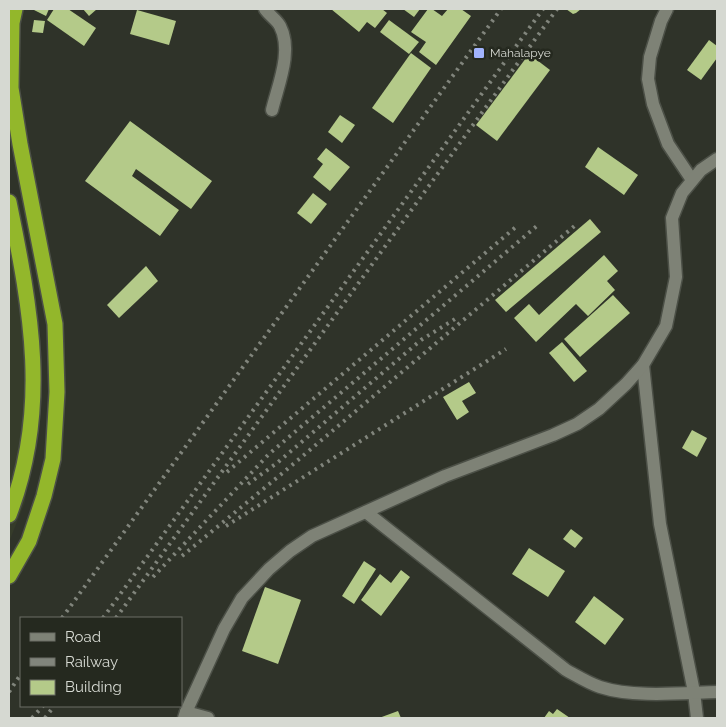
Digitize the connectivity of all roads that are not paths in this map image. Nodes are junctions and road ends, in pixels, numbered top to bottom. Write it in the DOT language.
graph roads {
  1 [pos="15,9"];
  2 [pos="265,9"];
  3 [pos="667,9"];
  4 [pos="272,110"];
  5 [pos="717,159"];
  6 [pos="692,180"];
  7 [pos="9,202"];
  8 [pos="643,365"];
  9 [pos="366,512"];
  10 [pos="9,515"];
  11 [pos="9,576"];
  12 [pos="694,692"];
  13 [pos="717,692"];
  14 [pos="185,715"];
  15 [pos="208,718"];
  16 [pos="698,718"];
  1 -- 11 [label="highway"];
  2 -- 4 [label="street"];
  3 -- 6 [label="street"];
  5 -- 6 [label="street"];
  6 -- 8 [label="street"];
  7 -- 10 [label="highway"];
  8 -- 9 [label="street"];
  8 -- 12 [label="street"];
  9 -- 12 [label="street"];
  9 -- 14 [label="street"];
  12 -- 13 [label="street"];
  12 -- 16 [label="street"];
  14 -- 15 [label="street"];
}
